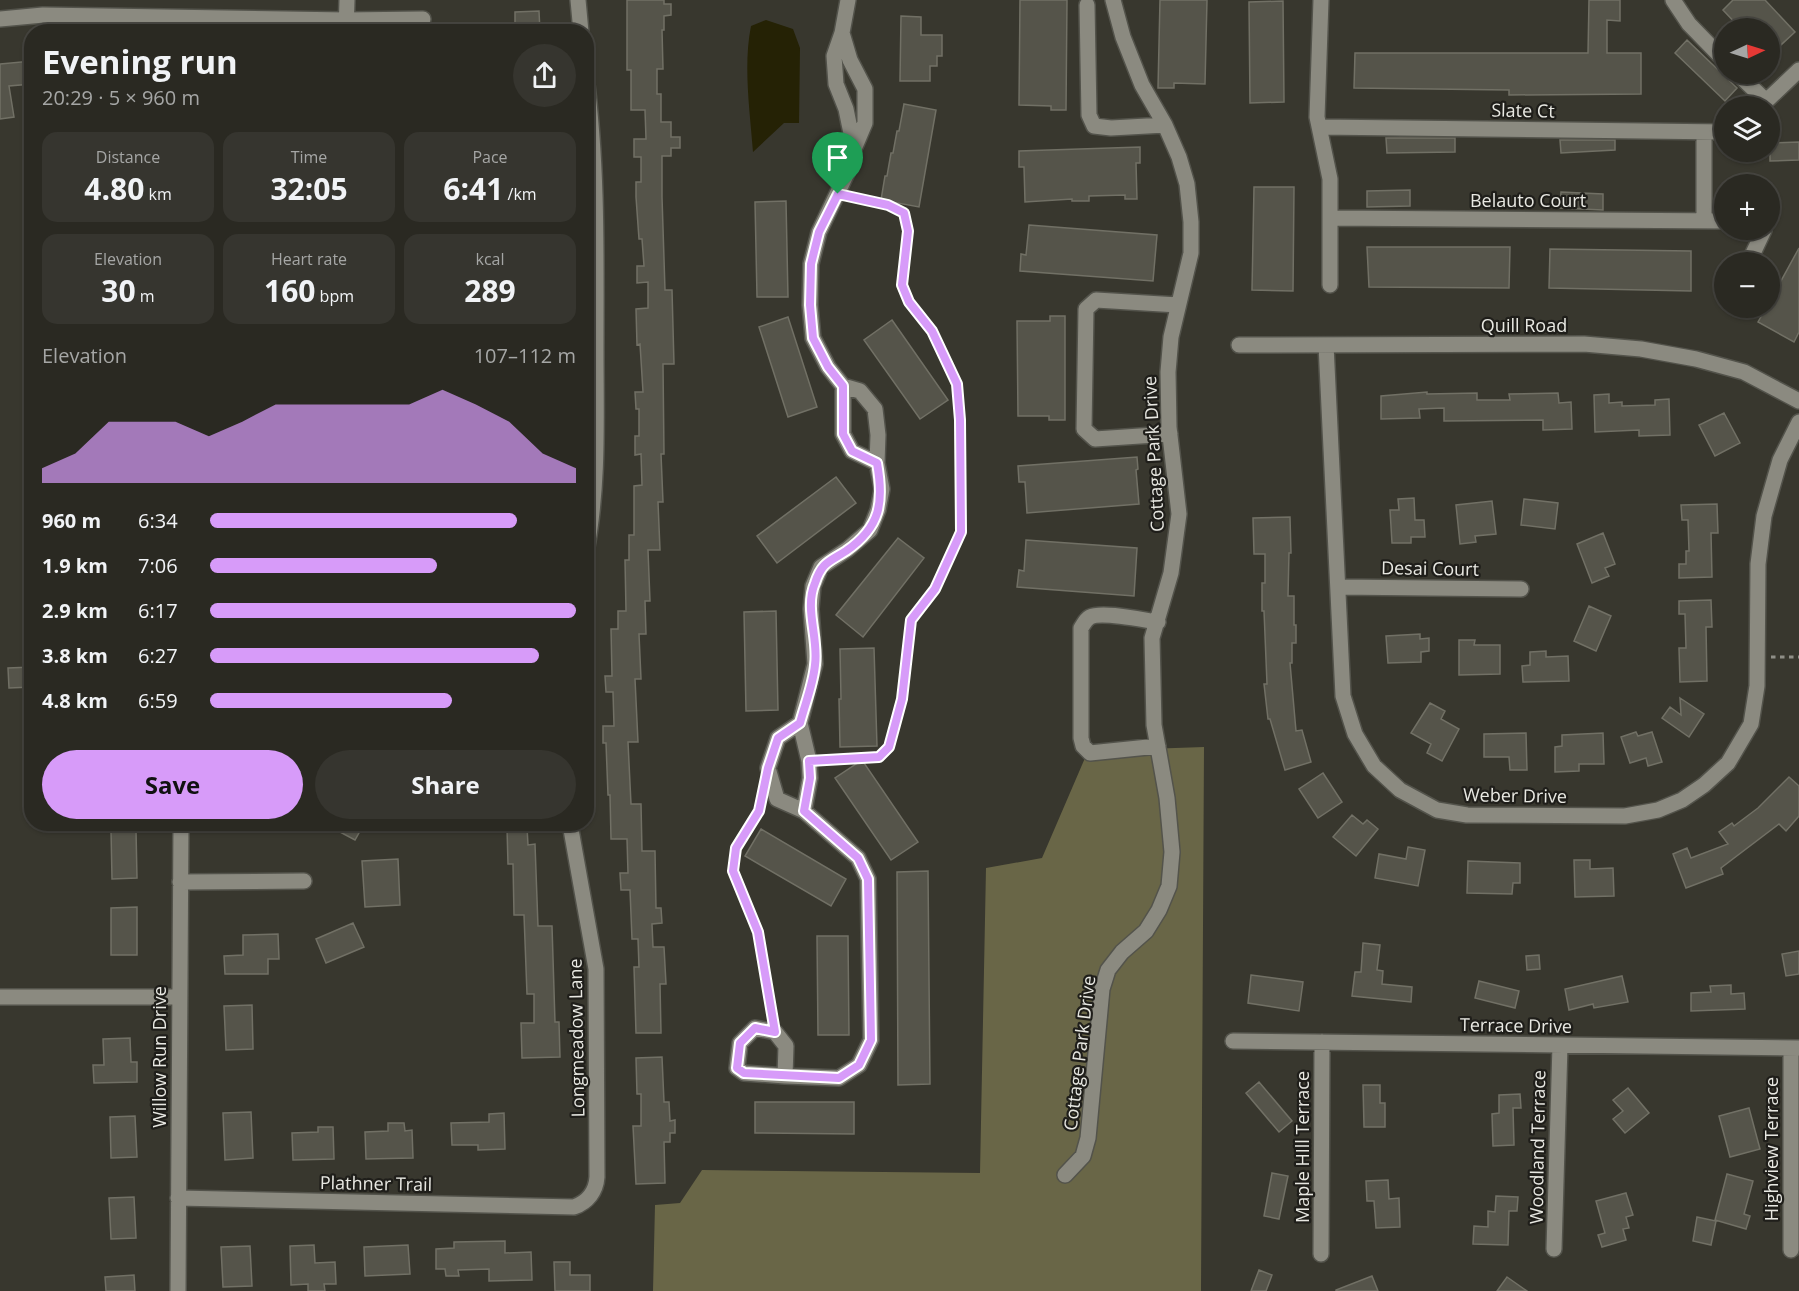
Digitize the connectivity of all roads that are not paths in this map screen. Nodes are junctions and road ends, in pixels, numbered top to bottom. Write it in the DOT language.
graph roads {
  1 [pos="346,0"];
  2 [pos="578,0"];
  3 [pos="848,0"];
  4 [pos="1113,0"];
  5 [pos="1321,0"];
  6 [pos="1673,0"];
  7 [pos="1087,5"];
  8 [pos="0,19"];
  9 [pos="423,19"];
  10 [pos="291,24"];
  11 [pos="346,24"];
  12 [pos="368,24"];
  13 [pos="580,24"];
  14 [pos="842,33"];
  15 [pos="1714,50"];
  16 [pos="1799,70"];
  17 [pos="1746,84"];
  18 [pos="1756,96"];
  19 [pos="1771,96"];
  20 [pos="1165,125"];
  21 [pos="1320,127"];
  22 [pos="1704,133"];
  23 [pos="1714,133"];
  24 [pos="854,148"];
  25 [pos="594,189"];
  26 [pos="1330,218"];
  27 [pos="1704,221"];
  28 [pos="1714,221"];
  29 [pos="1330,285"];
  30 [pos="1178,304"];
  31 [pos="1239,345"];
  32 [pos="1326,345"];
  33 [pos="843,386"];
  34 [pos="1799,401"];
  35 [pos="1799,422"];
  36 [pos="1170,434"];
  37 [pos="877,463"];
  38 [pos="594,492"];
  39 [pos="1339,587"];
  40 [pos="1521,589"];
  41 [pos="1158,622"];
  42 [pos="800,723"];
  43 [pos="1158,746"];
  44 [pos="804,811"];
  45 [pos="181,831"];
  46 [pos="571,831"];
  47 [pos="304,881"];
  48 [pos="180,882"];
  49 [pos="0,997"];
  50 [pos="179,997"];
  51 [pos="1233,1041"];
  52 [pos="1322,1042"];
  53 [pos="1560,1045"];
  54 [pos="1795,1048"];
  55 [pos="785,1076"];
  56 [pos="1065,1175"];
  57 [pos="178,1198"];
  58 [pos="574,1206"];
  59 [pos="1554,1249"];
  60 [pos="1791,1250"];
  61 [pos="1321,1254"];
  62 [pos="178,1291"];
  1 -- 11 [label="street"];
  2 -- 13 [label="street"];
  3 -- 14 [label="street"];
  4 -- 20 [label="street, Cottage Park Drive"];
  5 -- 21 [label="street"];
  6 -- 15 [label="street"];
  7 -- 20 [label="street"];
  8 -- 10 [label="street"];
  9 -- 12 [label="street"];
  14 -- 24 [label="street"];
  14 -- 24 [label="street"];
  16 -- 19 [label="street"];
  17 -- 18 [label="street"];
  20 -- 30 [label="street, Cottage Park Drive"];
  21 -- 22 [label="street, Slate Ct"];
  21 -- 26 [label="street"];
  22 -- 23 [label="street, Slate Ct"];
  22 -- 27 [label="street"];
  24 -- 33 [label="street"];
  25 -- 38 [label="street"];
  26 -- 27 [label="street, Belauto Court"];
  26 -- 29 [label="street"];
  27 -- 28 [label="street, Belauto Court"];
  30 -- 36 [label="street, Cottage Park Drive"];
  30 -- 36 [label="street"];
  31 -- 32 [label="street, Quill Road"];
  32 -- 34 [label="street, Quill Road"];
  32 -- 39 [label="street, Weber Drive"];
  33 -- 37 [label="street"];
  33 -- 37 [label="street"];
  35 -- 39 [label="street, Weber Drive"];
  36 -- 41 [label="street, Cottage Park Drive"];
  37 -- 42 [label="street"];
  39 -- 40 [label="street, Desai Court"];
  41 -- 43 [label="street, Cottage Park Drive"];
  41 -- 43 [label="street"];
  42 -- 44 [label="street"];
  42 -- 44 [label="street"];
  43 -- 56 [label="street, Cottage Park Drive"];
  44 -- 55 [label="street"];
  45 -- 48 [label="street, Willow Run Drive"];
  46 -- 58 [label="street, Longmeadow Lane"];
  47 -- 48 [label="street"];
  48 -- 50 [label="street, Willow Run Drive"];
  49 -- 50 [label="street"];
  50 -- 57 [label="street, Willow Run Drive"];
  51 -- 52 [label="street, Terrace Drive"];
  52 -- 53 [label="street, Terrace Drive"];
  52 -- 61 [label="street, Maple HIll Terrace"];
  53 -- 54 [label="street, Terrace Drive"];
  53 -- 59 [label="street, Woodland Terrace"];
  54 -- 60 [label="street, Highview Terrace"];
  55 -- 55 [label="street"];
  57 -- 58 [label="street, Plathner Trail"];
  57 -- 62 [label="street, Willow Run Drive"];
}
